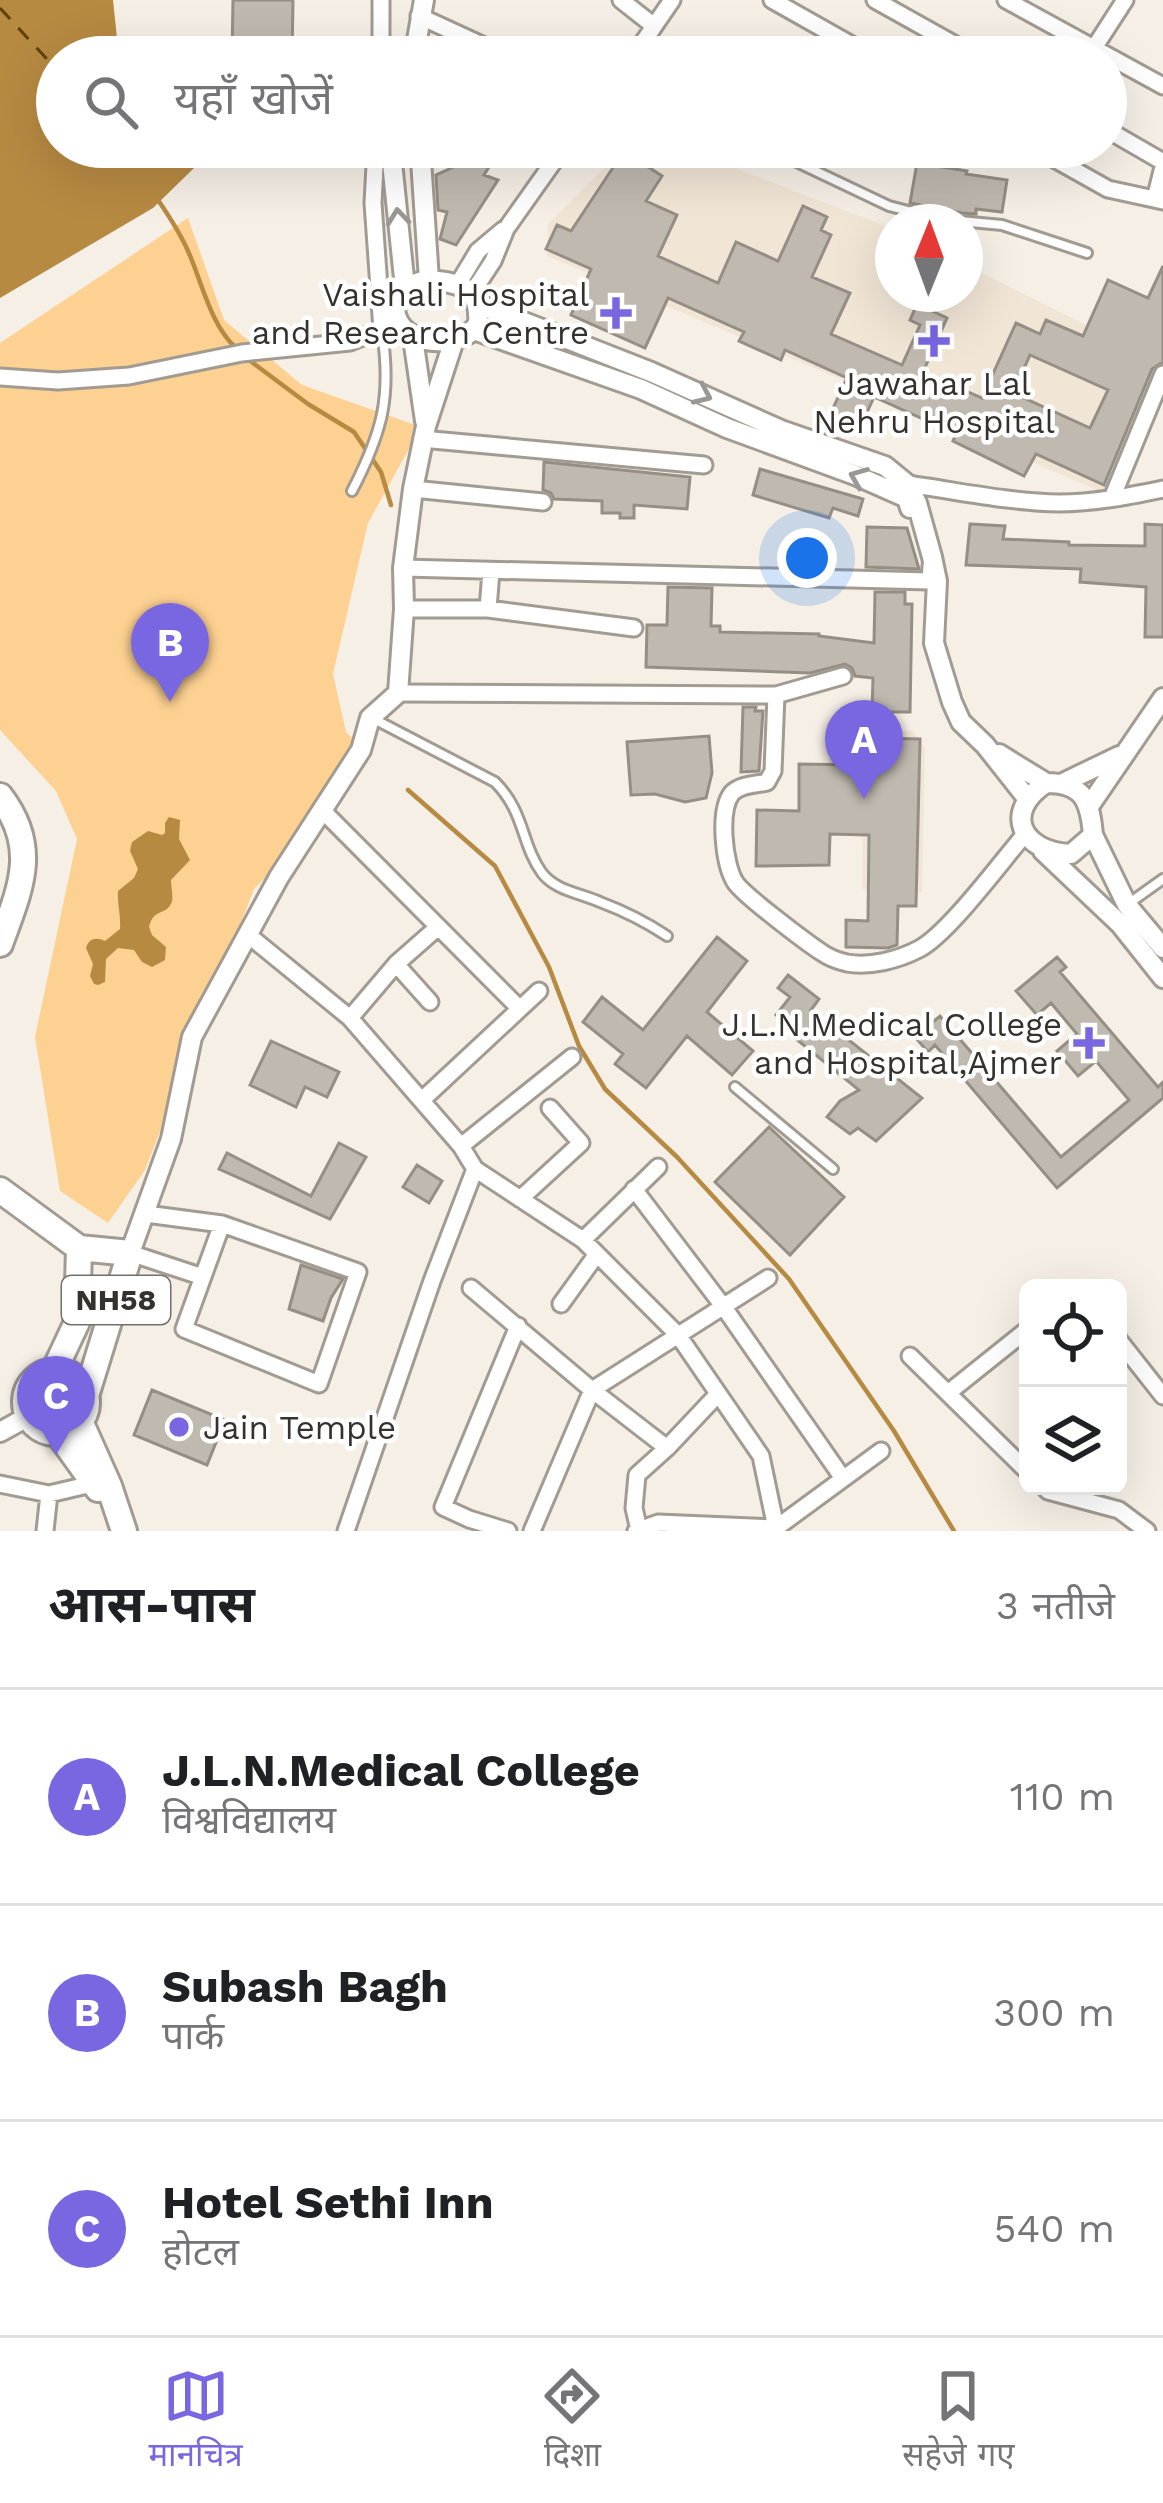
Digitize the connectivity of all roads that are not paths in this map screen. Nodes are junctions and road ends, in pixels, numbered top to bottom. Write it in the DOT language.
graph roads {
  1 [pos="381,0"];
  2 [pos="621,0"];
  3 [pos="672,0"];
  4 [pos="772,0"];
  5 [pos="875,0"];
  6 [pos="1006,0"];
  7 [pos="1048,0"];
  8 [pos="1125,0"];
  9 [pos="421,8"];
  10 [pos="1038,17"];
  11 [pos="654,26"];
  12 [pos="933,33"];
  13 [pos="381,36"];
  14 [pos="471,36"];
  15 [pos="650,36"];
  16 [pos="836,36"];
  17 [pos="931,36"];
  18 [pos="938,36"];
  19 [pos="1072,36"];
  20 [pos="1102,36"];
  21 [pos="1127,66"];
  22 [pos="1163,86"];
  23 [pos="1127,142"];
  24 [pos="1163,164"];
  25 [pos="375,168"];
  26 [pos="393,168"];
  27 [pos="422,168"];
  28 [pos="549,168"];
  29 [pos="809,168"];
  30 [pos="1070,168"];
  31 [pos="1159,200"];
  32 [pos="1088,253"];
  33 [pos="429,280"];
  34 [pos="405,288"];
  35 [pos="469,294"];
  36 [pos="390,326"];
  37 [pos="474,330"];
  38 [pos="413,338"];
  39 [pos="454,340"];
  40 [pos="1163,374"];
  41 [pos="0,377"];
  42 [pos="646,381"];
  43 [pos="424,432"];
  44 [pos="778,438"];
  45 [pos="704,465"];
  46 [pos="908,484"];
  47 [pos="413,489"];
  48 [pos="1163,489"];
  49 [pos="352,491"];
  50 [pos="1112,498"];
  51 [pos="543,502"];
  52 [pos="403,568"];
  53 [pos="491,571"];
  54 [pos="933,590"];
  55 [pos="404,609"];
  56 [pos="488,609"];
  57 [pos="634,628"];
  58 [pos="843,676"];
  59 [pos="398,693"];
  60 [pos="776,695"];
  61 [pos="1163,698"];
  62 [pos="370,718"];
  63 [pos="985,745"];
  64 [pos="1124,753"];
  65 [pos="1054,783"];
  66 [pos="0,796"];
  67 [pos="1028,798"];
  68 [pos="1090,805"];
  69 [pos="321,809"];
  70 [pos="1025,834"];
  71 [pos="1094,835"];
  72 [pos="1041,849"];
  73 [pos="1163,879"];
  74 [pos="1127,905"];
  75 [pos="438,927"];
  76 [pos="248,934"];
  77 [pos="667,936"];
  78 [pos="0,944"];
  79 [pos="1163,948"];
  80 [pos="396,964"];
  81 [pos="1163,978"];
  82 [pos="539,991"];
  83 [pos="430,1002"];
  84 [pos="519,1008"];
  85 [pos="350,1018"];
  86 [pos="572,1057"];
  87 [pos="735,1087"];
  88 [pos="422,1100"];
  89 [pos="550,1108"];
  90 [pos="460,1146"];
  91 [pos="658,1167"];
  92 [pos="833,1168"];
  93 [pos="475,1169"];
  94 [pos="634,1189"];
  95 [pos="0,1190"];
  96 [pos="520,1199"];
  97 [pos="146,1214"];
  98 [pos="222,1224"];
  99 [pos="583,1240"];
  100 [pos="79,1248"];
  101 [pos="130,1253"];
  102 [pos="597,1254"];
  103 [pos="203,1277"];
  104 [pos="768,1278"];
  105 [pos="471,1288"];
  106 [pos="561,1304"];
  107 [pos="723,1306"];
  108 [pos="518,1326"];
  109 [pos="678,1335"];
  110 [pos="1019,1337"];
  111 [pos="1127,1350"];
  112 [pos="910,1356"];
  113 [pos="54,1371"];
  114 [pos="592,1390"];
  115 [pos="948,1393"];
  116 [pos="718,1394"];
  117 [pos="1163,1396"];
  118 [pos="28,1416"];
  119 [pos="75,1416"];
  120 [pos="0,1432"];
  121 [pos="668,1448"];
  122 [pos="881,1450"];
  123 [pos="1019,1463"];
  124 [pos="842,1477"];
  125 [pos="102,1482"];
  126 [pos="0,1484"];
  127 [pos="49,1494"];
  128 [pos="1063,1495"];
  129 [pos="467,1525"];
  130 [pos="776,1529"];
  131 [pos="638,1530"];
  132 [pos="45,1531"];
  133 [pos="118,1531"];
  134 [pos="346,1531"];
  135 [pos="508,1531"];
  136 [pos="532,1531"];
  137 [pos="1147,1531"];
  1 -- 13 [label="street"];
  2 -- 11 [label="street"];
  3 -- 11 [label="street"];
  4 -- 16 [label="street"];
  5 -- 12 [label="street"];
  6 -- 10 [label="street"];
  7 -- 10 [label="street"];
  8 -- 20 [label="street"];
  9 -- 14 [label="street"];
  10 -- 19 [label="street"];
  11 -- 15 [label="street"];
  12 -- 17 [label="street"];
  12 -- 18 [label="street"];
  21 -- 22 [label="street"];
  23 -- 24 [label="street"];
  24 -- 31 [label="street"];
  25 -- 36 [label="street"];
  34 -- 26 [label="street, one-way"];
  27 -- 33 [label="street"];
  28 -- 35 [label="street"];
  29 -- 32 [label="lane"];
  30 -- 31 [label="street"];
  33 -- 34 [label="street"];
  33 -- 35 [label="street"];
  34 -- 36 [label="street"];
  35 -- 37 [label="street"];
  35 -- 42 [label="street"];
  36 -- 38 [label="street"];
  36 -- 41 [label="street"];
  36 -- 49 [label="lane"];
  37 -- 39 [label="street"];
  37 -- 42 [label="street"];
  38 -- 39 [label="street"];
  38 -- 43 [label="street"];
  39 -- 43 [label="street"];
  40 -- 50 [label="street"];
  42 -- 44 [label="street"];
  43 -- 45 [label="street"];
  43 -- 47 [label="street"];
  44 -- 46 [label="street"];
  54 -- 44 [label="street, one-way"];
  46 -- 50 [label="street"];
  46 -- 54 [label="street"];
  47 -- 51 [label="street"];
  47 -- 52 [label="street"];
  48 -- 50 [label="street"];
  52 -- 53 [label="street"];
  52 -- 55 [label="street"];
  53 -- 54 [label="street"];
  53 -- 56 [label="street"];
  54 -- 63 [label="street"];
  55 -- 56 [label="street"];
  55 -- 59 [label="street"];
  56 -- 57 [label="street"];
  58 -- 60 [label="street"];
  59 -- 60 [label="street"];
  59 -- 62 [label="street"];
  60 -- 70 [label="street"];
  61 -- 64 [label="street"];
  62 -- 69 [label="street"];
  62 -- 77 [label="lane"];
  63 -- 65 [label="street"];
  63 -- 67 [label="street"];
  64 -- 65 [label="street"];
  64 -- 68 [label="street"];
  65 -- 67 [label="street"];
  65 -- 68 [label="street"];
  66 -- 78 [label="highway"];
  67 -- 70 [label="street"];
  68 -- 71 [label="street"];
  69 -- 75 [label="street"];
  69 -- 76 [label="street"];
  70 -- 72 [label="street"];
  71 -- 72 [label="street"];
  71 -- 74 [label="street"];
  72 -- 81 [label="street"];
  73 -- 74 [label="lane"];
  74 -- 79 [label="street"];
  75 -- 80 [label="street"];
  75 -- 84 [label="street"];
  76 -- 85 [label="street"];
  76 -- 97 [label="street"];
  80 -- 83 [label="street"];
  80 -- 85 [label="street"];
  82 -- 84 [label="street"];
  84 -- 88 [label="street"];
  85 -- 88 [label="street"];
  86 -- 90 [label="street"];
  87 -- 92 [label="lane"];
  88 -- 90 [label="street"];
  89 -- 96 [label="street"];
  90 -- 93 [label="street"];
  91 -- 94 [label="street"];
  93 -- 96 [label="street"];
  93 -- 134 [label="street"];
  94 -- 99 [label="street"];
  94 -- 107 [label="street"];
  95 -- 100 [label="highway, NH58"];
  96 -- 99 [label="street"];
  97 -- 98 [label="street"];
  97 -- 101 [label="street"];
  98 -- 103 [label="street"];
  98 -- 103 [label="street"];
  99 -- 102 [label="street"];
  100 -- 101 [label="highway, NH58"];
  100 -- 113 [label="highway, NH58"];
  101 -- 103 [label="street"];
  101 -- 119 [label="highway, NH58"];
  102 -- 106 [label="street"];
  102 -- 109 [label="street"];
  104 -- 107 [label="street"];
  105 -- 108 [label="street"];
  107 -- 109 [label="street"];
  107 -- 124 [label="street"];
  108 -- 114 [label="street"];
  108 -- 129 [label="street"];
  109 -- 114 [label="street"];
  109 -- 116 [label="street"];
  110 -- 115 [label="street"];
  111 -- 117 [label="street"];
  112 -- 115 [label="street"];
  113 -- 118 [label="highway, NH58"];
  113 -- 119 [label="highway, NH58"];
  114 -- 121 [label="street"];
  114 -- 136 [label="street"];
  115 -- 123 [label="street"];
  116 -- 121 [label="street"];
  116 -- 130 [label="street"];
  118 -- 119 [label="highway, NH58"];
  118 -- 120 [label="street"];
  119 -- 125 [label="highway, NH58"];
  121 -- 131 [label="street"];
  122 -- 124 [label="street"];
  124 -- 130 [label="street"];
  125 -- 127 [label="street"];
  125 -- 133 [label="highway, NH58"];
  126 -- 127 [label="street"];
  127 -- 132 [label="street"];
  128 -- 137 [label="street"];
  129 -- 135 [label="street"];
  130 -- 131 [label="street"];
}
